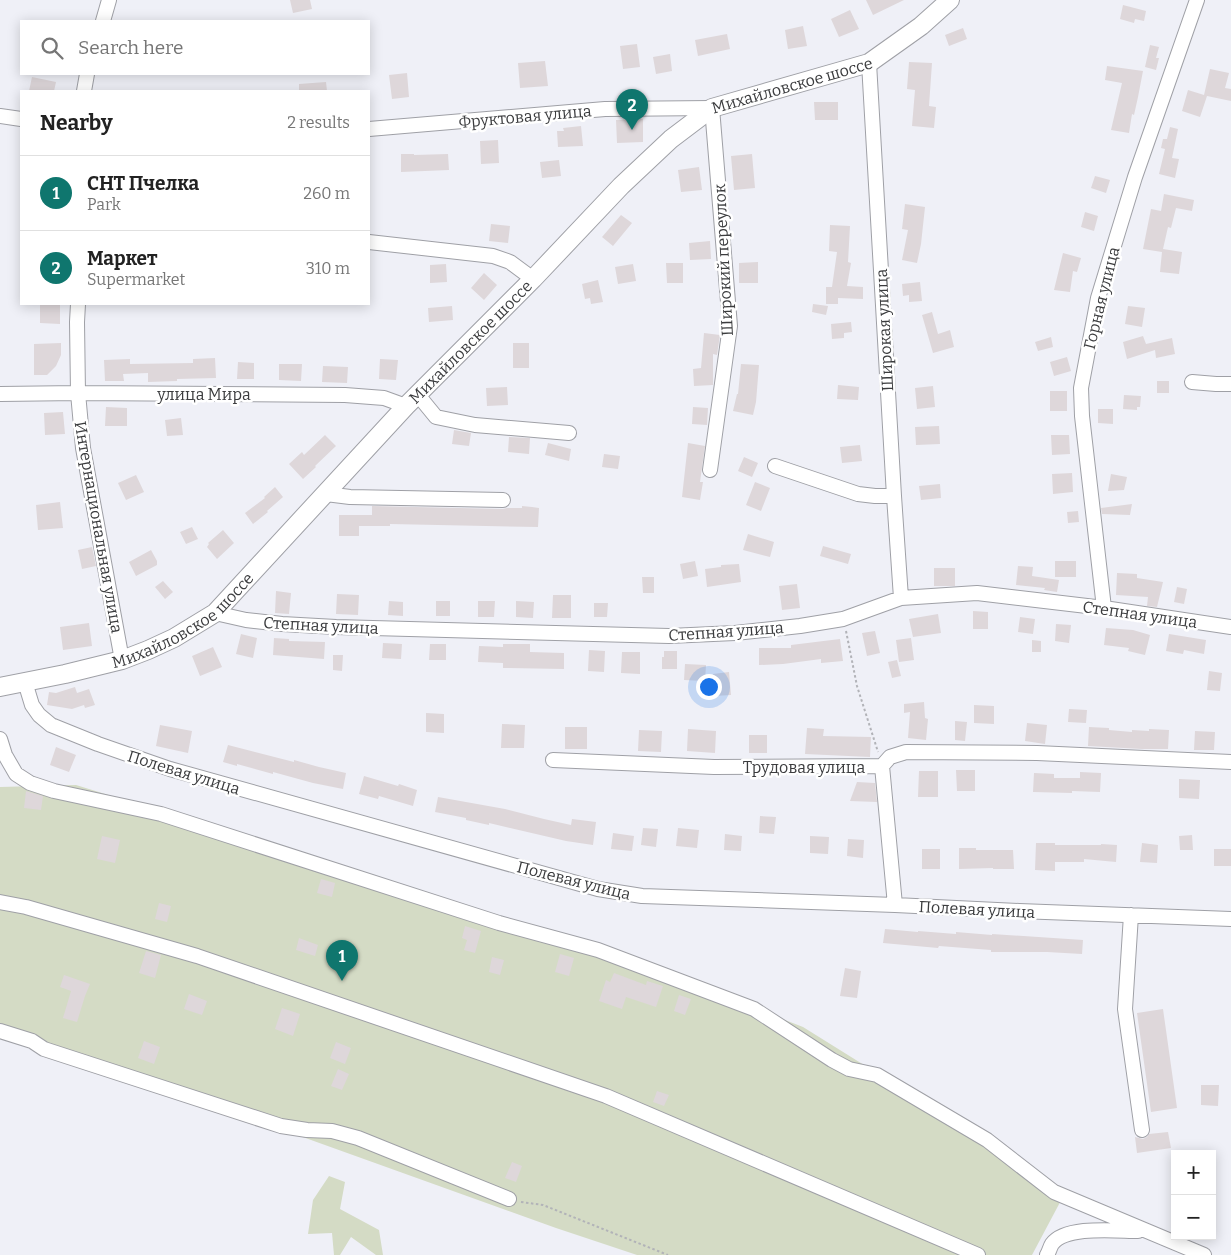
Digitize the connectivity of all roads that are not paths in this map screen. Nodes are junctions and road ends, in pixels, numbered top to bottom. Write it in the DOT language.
graph roads {
  1 [pos="109,0"];
  2 [pos="950,0"];
  3 [pos="1197,0"];
  4 [pos="103,20"];
  5 [pos="869,63"];
  6 [pos="87,75"];
  7 [pos="84,90"];
  8 [pos="712,108"];
  9 [pos="0,116"];
  10 [pos="20,119"];
  11 [pos="370,129"];
  12 [pos="370,242"];
  13 [pos="533,279"];
  14 [pos="78,305"];
  15 [pos="1192,382"];
  16 [pos="1231,384"];
  17 [pos="78,393"];
  18 [pos="0,394"];
  19 [pos="412,401"];
  20 [pos="569,433"];
  21 [pos="775,466"];
  22 [pos="710,470"];
  23 [pos="326,494"];
  24 [pos="894,496"];
  25 [pos="503,500"];
  26 [pos="901,598"];
  27 [pos="1104,608"];
  28 [pos="215,613"];
  29 [pos="1231,627"];
  30 [pos="122,660"];
  31 [pos="25,682"];
  32 [pos="0,686"];
  33 [pos="0,739"];
  34 [pos="553,760"];
  35 [pos="1231,762"];
  36 [pos="882,766"];
  37 [pos="0,902"];
  38 [pos="896,905"];
  39 [pos="1131,915"];
  40 [pos="1231,919"];
  41 [pos="0,1031"];
  42 [pos="1142,1130"];
  43 [pos="509,1199"];
  44 [pos="1145,1231"];
  45 [pos="978,1255"];
  46 [pos="1048,1255"];
  47 [pos="1204,1255"];
  1 -- 4 [label="street"];
  2 -- 5 [label="main road, Михайловское шоссе"];
  3 -- 27 [label="street, Горная улица"];
  5 -- 8 [label="main road, Михайловское шоссе"];
  5 -- 24 [label="street, Широкая улица"];
  6 -- 7 [label="street"];
  8 -- 11 [label="street, Фруктовая улица"];
  8 -- 13 [label="main road, Михайловское шоссе"];
  8 -- 22 [label="street, Широкий переулок"];
  9 -- 10 [label="street"];
  12 -- 13 [label="street"];
  13 -- 19 [label="main road, Михайловское шоссе"];
  14 -- 17 [label="street, Интернациональная улица"];
  15 -- 16 [label="street"];
  17 -- 18 [label="street, улица Мира"];
  17 -- 19 [label="street, улица Мира"];
  17 -- 30 [label="street, Интернациональная улица"];
  19 -- 20 [label="street"];
  19 -- 23 [label="main road, Михайловское шоссе"];
  21 -- 24 [label="street"];
  23 -- 25 [label="street"];
  23 -- 28 [label="main road, Михайловское шоссе"];
  24 -- 26 [label="street, Широкая улица"];
  26 -- 27 [label="street, Степная улица"];
  26 -- 28 [label="street, Степная улица"];
  27 -- 29 [label="street, Степная улица"];
  28 -- 30 [label="main road, Михайловское шоссе"];
  30 -- 31 [label="main road, Михайловское шоссе"];
  31 -- 32 [label="main road, Михайловское шоссе"];
  31 -- 38 [label="street, Полевая улица"];
  33 -- 44 [label="street"];
  34 -- 36 [label="street, Трудовая улица"];
  35 -- 36 [label="street, Трудовая улица"];
  36 -- 38 [label="street"];
  37 -- 45 [label="street"];
  38 -- 39 [label="street, Полевая улица"];
  39 -- 40 [label="street, Полевая улица"];
  39 -- 42 [label="street"];
  41 -- 43 [label="street"];
  44 -- 46 [label="street"];
  44 -- 47 [label="street"];
}
